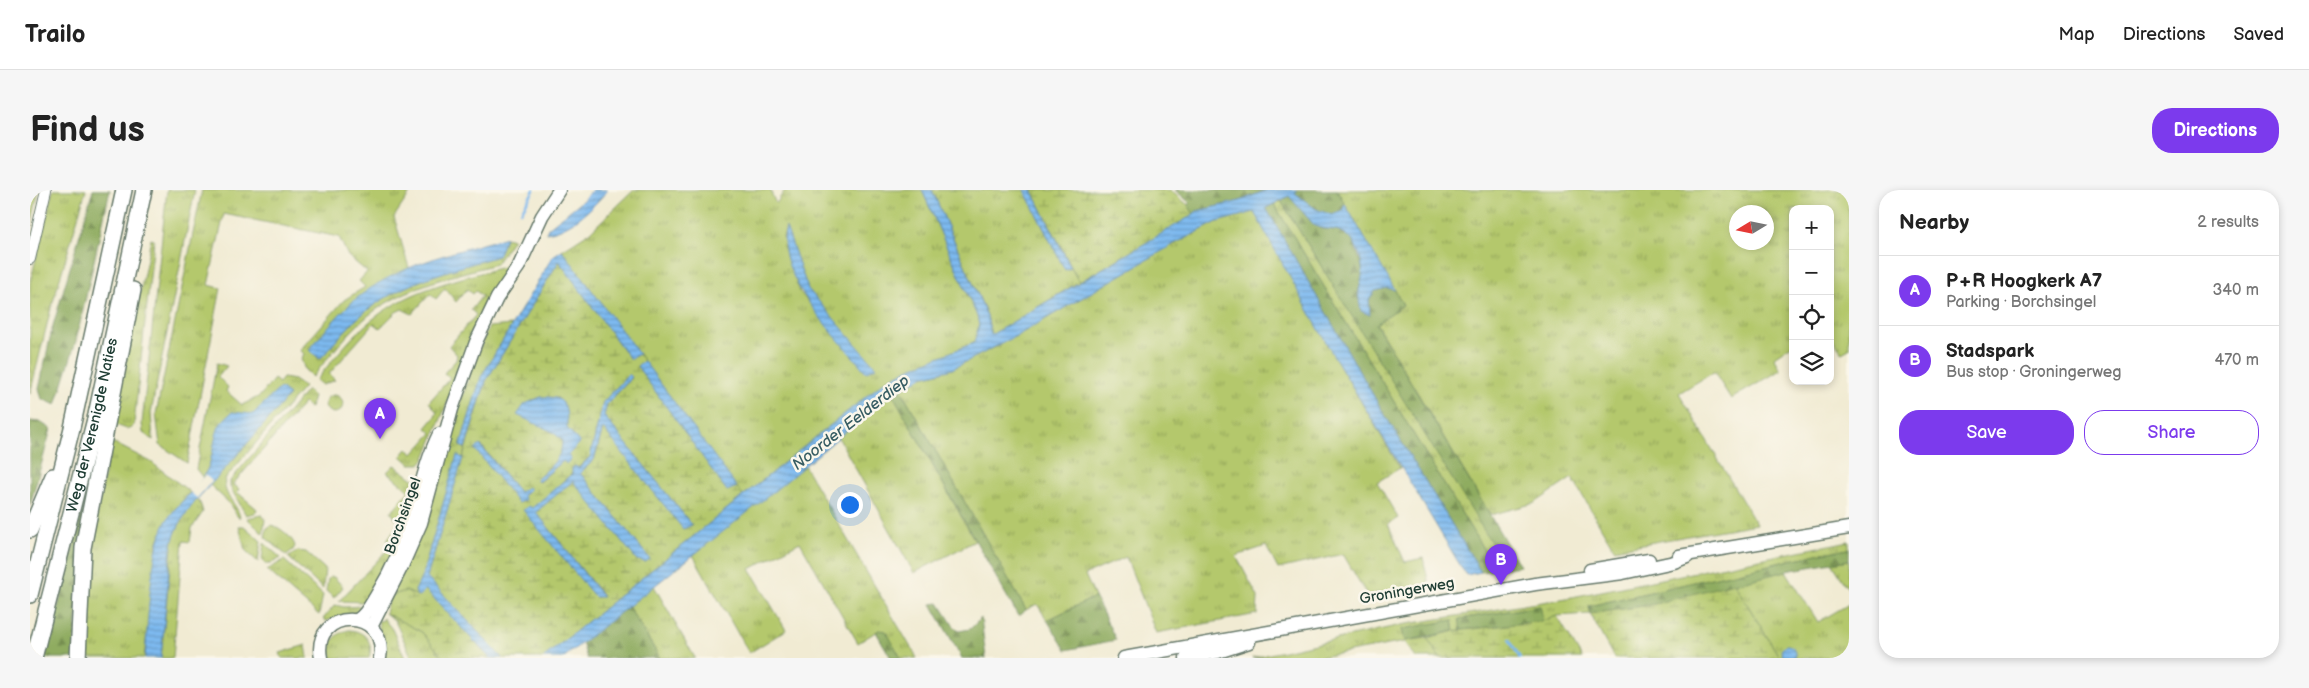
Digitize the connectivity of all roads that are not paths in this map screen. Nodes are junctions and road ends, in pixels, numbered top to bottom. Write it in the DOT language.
graph roads {
  1 [pos="46,190"];
  2 [pos="124,190"];
  3 [pos="144,190"];
  4 [pos="154,190"];
  5 [pos="558,190"];
  6 [pos="30,259"];
  7 [pos="452,409"];
  8 [pos="101,417"];
  9 [pos="70,436"];
  10 [pos="97,437"];
  11 [pos="1849,528"];
  12 [pos="30,530"];
  13 [pos="30,595"];
  14 [pos="357,620"];
  15 [pos="371,627"];
  16 [pos="1284,630"];
  17 [pos="34,658"];
  18 [pos="78,658"];
  19 [pos="321,658"];
  20 [pos="380,658"];
  21 [pos="1124,658"];
  22 [pos="1186,658"];
  1 -- 6 [label="street"];
  2 -- 9 [label="highway, Weg der Verenigde Naties"];
  3 -- 8 [label="highway, Weg der Verenigde Naties"];
  4 -- 8 [label="highway"];
  5 -- 7 [label="main road, Borchsingel"];
  7 -- 14 [label="main road, Borchsingel"];
  7 -- 15 [label="main road, Borchsingel"];
  8 -- 10 [label="highway, Weg der Verenigde Naties"];
  9 -- 12 [label="highway"];
  9 -- 13 [label="highway, Weg der Verenigde Naties"];
  10 -- 17 [label="highway, Weg der Verenigde Naties"];
  10 -- 18 [label="highway"];
  11 -- 16 [label="main road, Groningerweg"];
  14 -- 15 [label="main road"];
  14 -- 19 [label="main road"];
  15 -- 20 [label="main road"];
  16 -- 21 [label="main road, Groningerweg"];
  16 -- 22 [label="main road, Groningerweg"];
}
